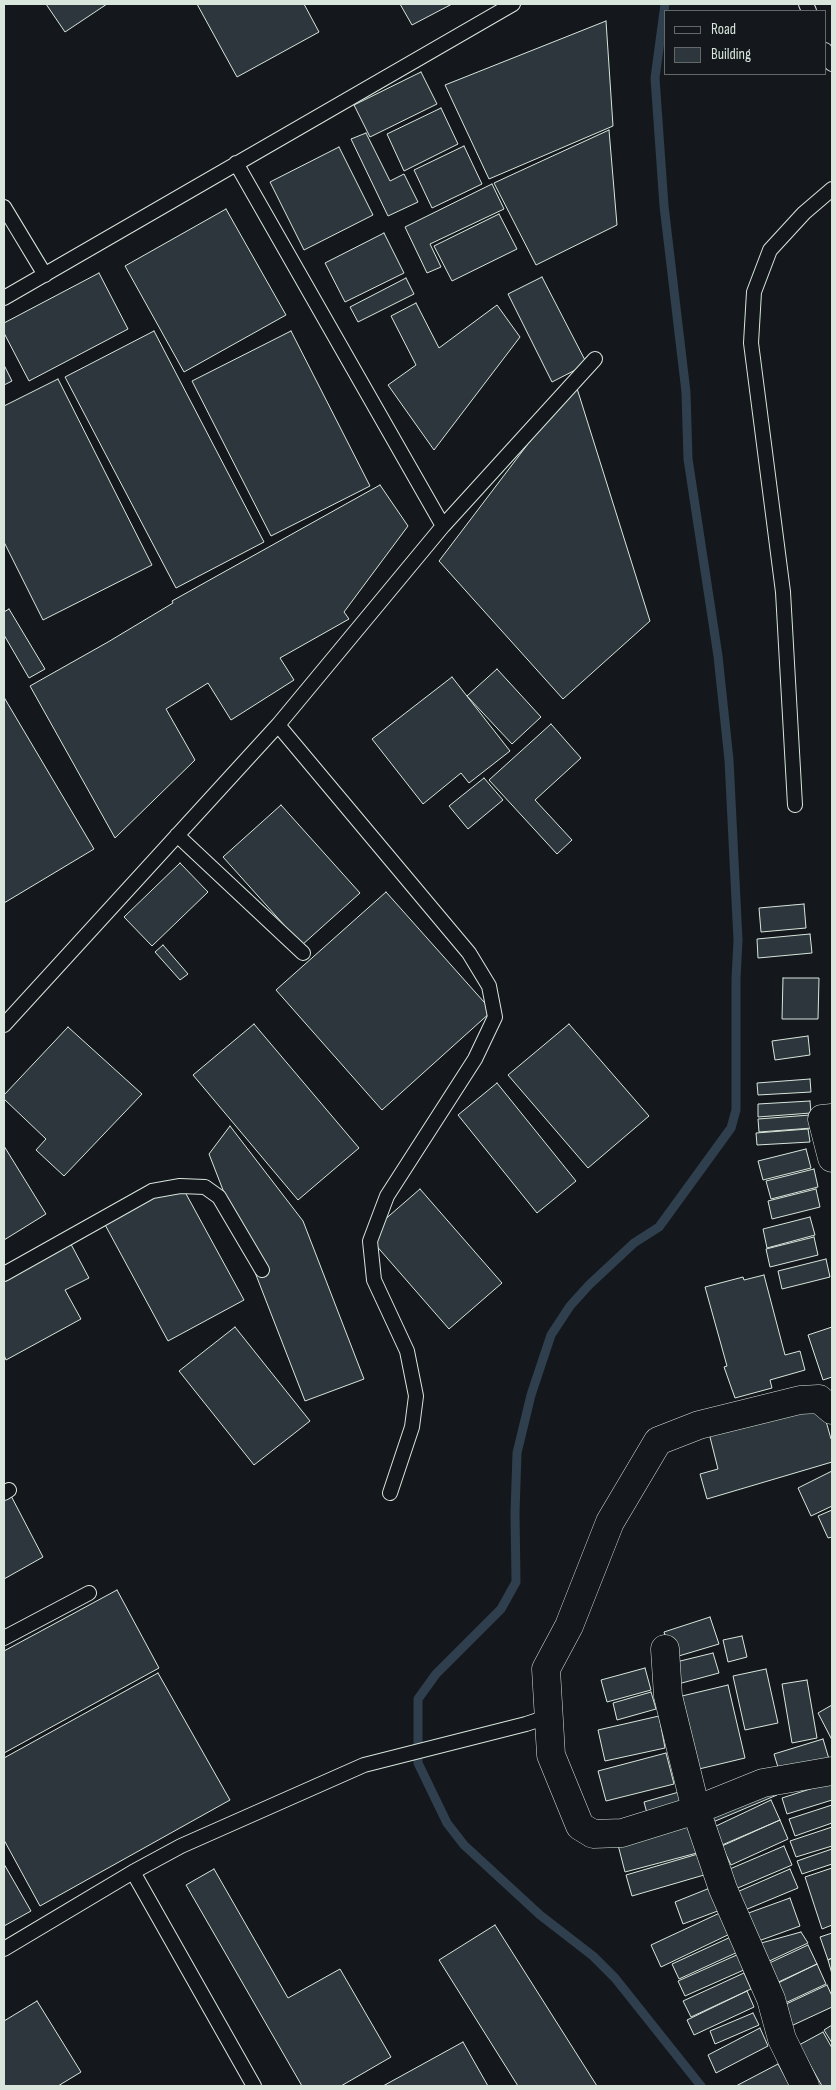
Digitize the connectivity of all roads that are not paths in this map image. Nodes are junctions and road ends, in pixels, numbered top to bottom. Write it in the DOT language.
graph roads {
  1 [pos="513,4"];
  2 [pos="826,52"];
  3 [pos="832,64"];
  4 [pos="236,163"];
  5 [pos="832,189"];
  6 [pos="4,208"];
  7 [pos="44,274"];
  8 [pos="4,298"];
  9 [pos="594,359"];
  10 [pos="443,526"];
  11 [pos="278,725"];
  12 [pos="795,805"];
  13 [pos="177,835"];
  14 [pos="303,953"];
  15 [pos="4,1025"];
  16 [pos="832,1118"];
  17 [pos="832,1158"];
  18 [pos="262,1270"];
  19 [pos="4,1274"];
  20 [pos="832,1410"];
  21 [pos="390,1493"];
  22 [pos="89,1593"];
  23 [pos="4,1638"];
  24 [pos="665,1649"];
  25 [pos="538,1720"];
  26 [pos="832,1771"];
  27 [pos="696,1810"];
  28 [pos="133,1872"];
  29 [pos="4,1949"];
  30 [pos="254,2086"];
  31 [pos="805,2086"];
  1 -- 4 [label="lane"];
  2 -- 3 [label="lane"];
  4 -- 7 [label="lane"];
  4 -- 10 [label="lane"];
  5 -- 12 [label="lane"];
  6 -- 7 [label="lane"];
  7 -- 8 [label="lane"];
  9 -- 10 [label="lane"];
  10 -- 11 [label="lane"];
  11 -- 13 [label="lane"];
  11 -- 21 [label="lane"];
  13 -- 14 [label="lane"];
  13 -- 15 [label="lane"];
  16 -- 17 [label="street"];
  18 -- 19 [label="lane"];
  20 -- 25 [label="street"];
  22 -- 23 [label="lane"];
  24 -- 27 [label="street"];
  25 -- 27 [label="street"];
  25 -- 28 [label="lane"];
  26 -- 27 [label="street"];
  27 -- 31 [label="street"];
  28 -- 29 [label="lane"];
  28 -- 30 [label="lane"];
}
